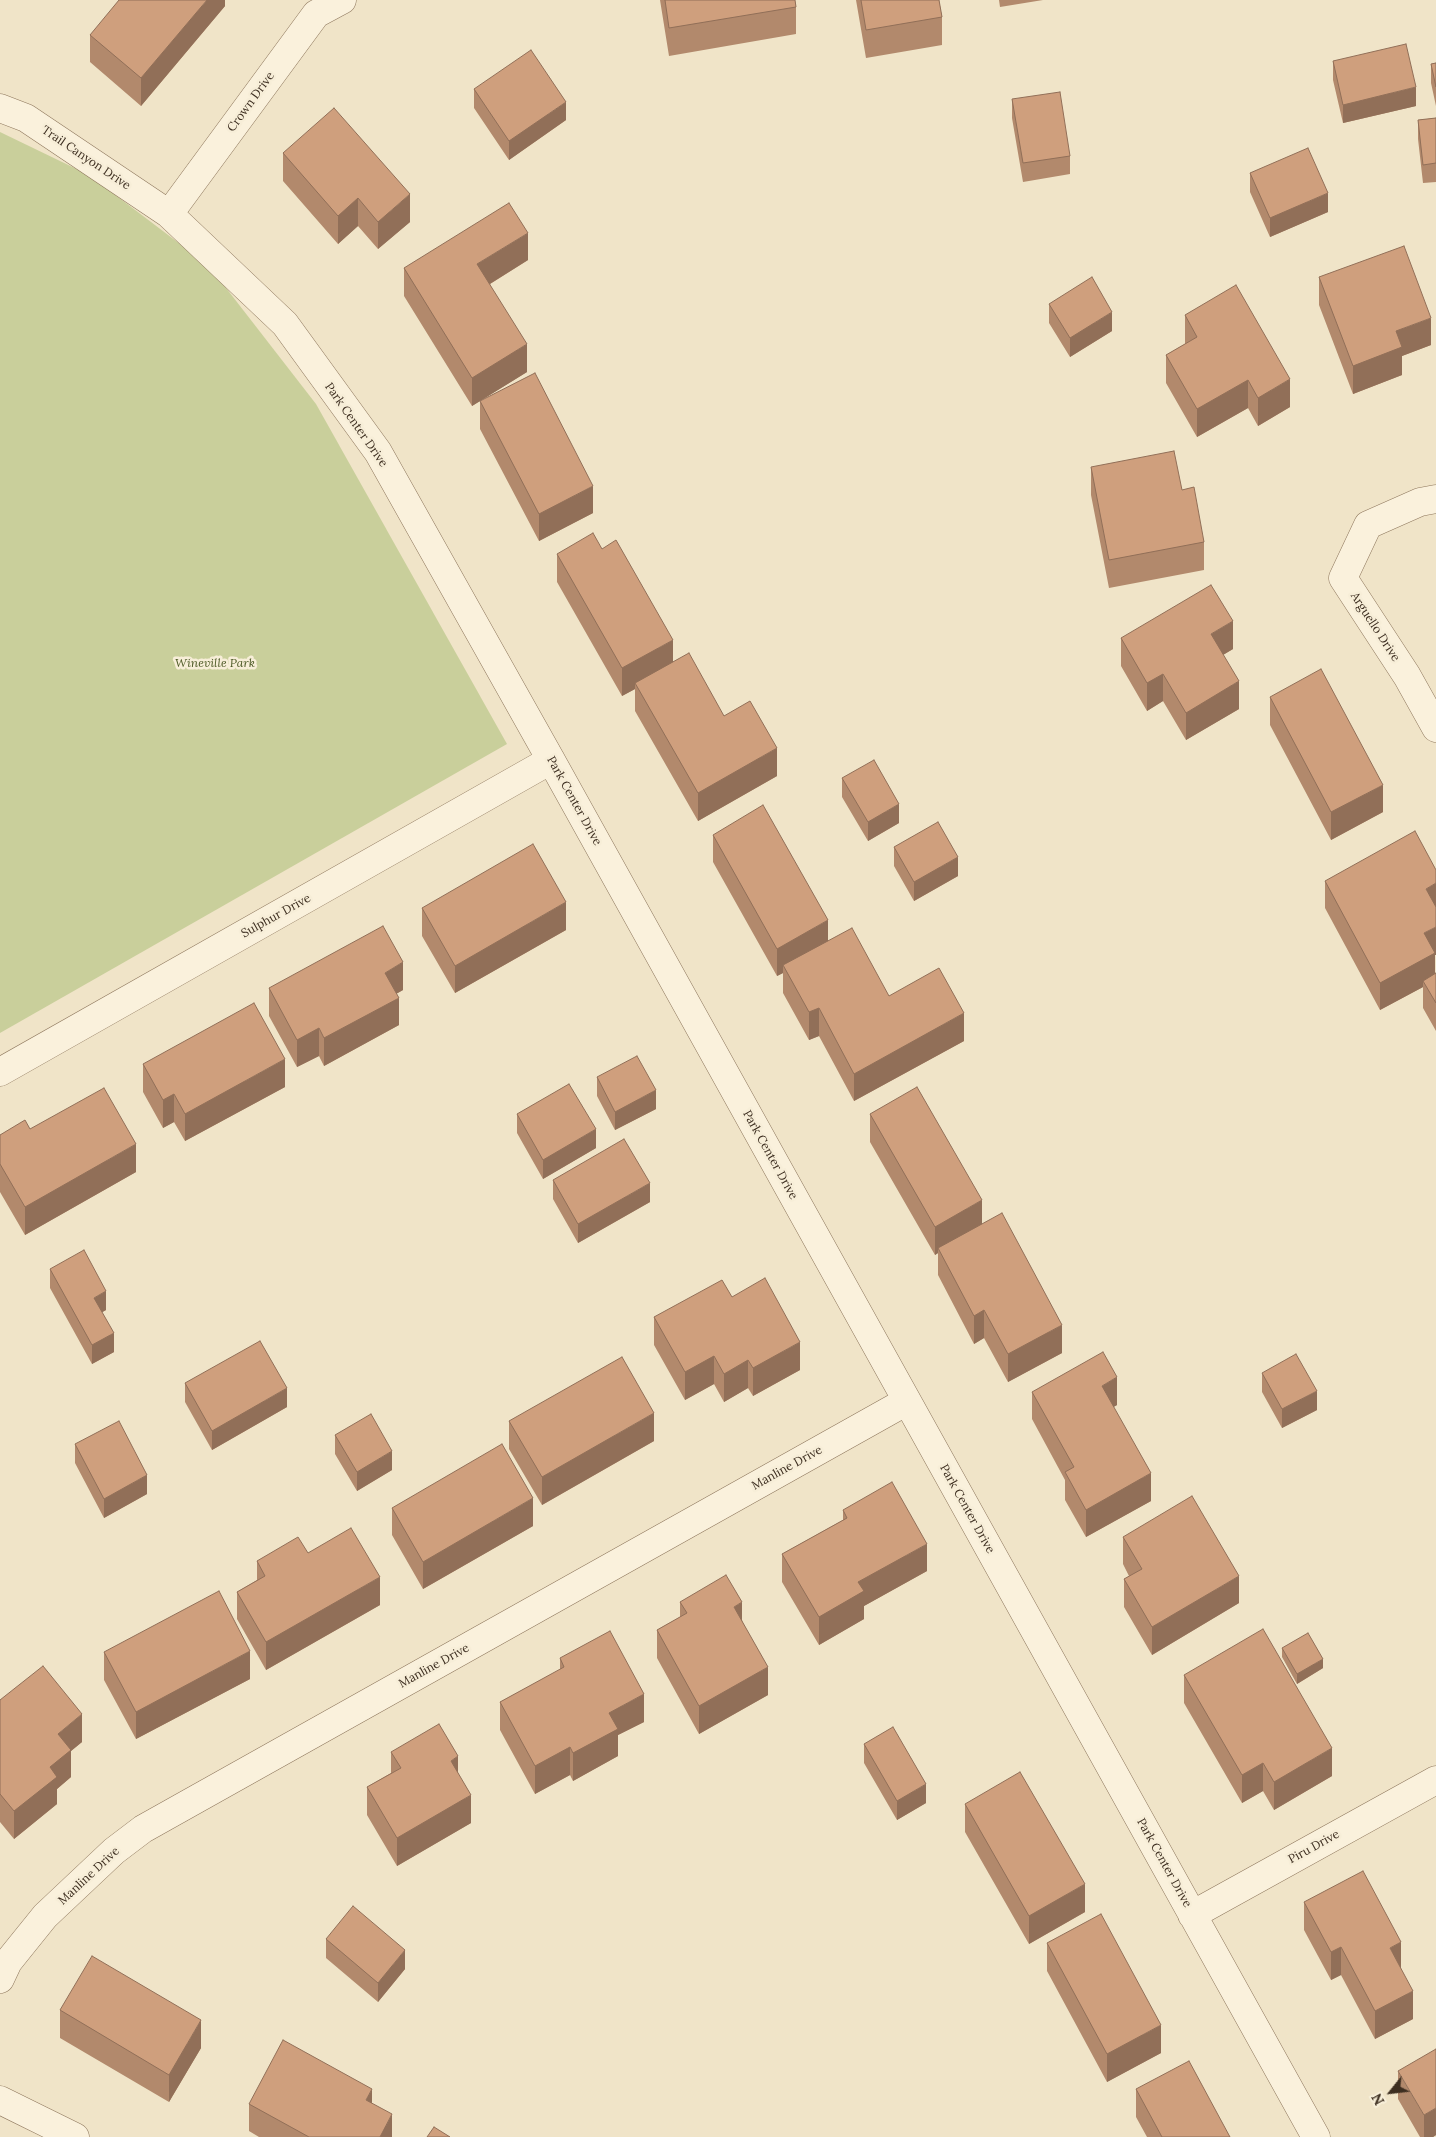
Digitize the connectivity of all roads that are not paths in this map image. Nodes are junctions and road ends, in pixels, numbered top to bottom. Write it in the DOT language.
graph roads {
  1 [pos="342,0"];
  2 [pos="0,108"];
  3 [pos="169,214"];
  4 [pos="1436,499"];
  5 [pos="1436,728"];
  6 [pos="552,760"];
  7 [pos="0,1072"];
  8 [pos="907,1401"];
  9 [pos="1436,1780"];
  10 [pos="1192,1915"];
  11 [pos="0,1979"];
  12 [pos="0,2100"];
  13 [pos="75,2137"];
  14 [pos="1316,2137"];
  1 -- 3 [label="street, Crown Drive"];
  2 -- 3 [label="street, Trail Canyon Drive"];
  3 -- 6 [label="street, Park Center Drive"];
  4 -- 5 [label="street, Arguello Drive"];
  6 -- 7 [label="street, Sulphur Drive"];
  6 -- 8 [label="street, Park Center Drive"];
  8 -- 10 [label="street, Park Center Drive"];
  8 -- 11 [label="street, Manline Drive"];
  9 -- 10 [label="street, Piru Drive"];
  10 -- 14 [label="street, Park Center Drive"];
  12 -- 13 [label="street"];
}
